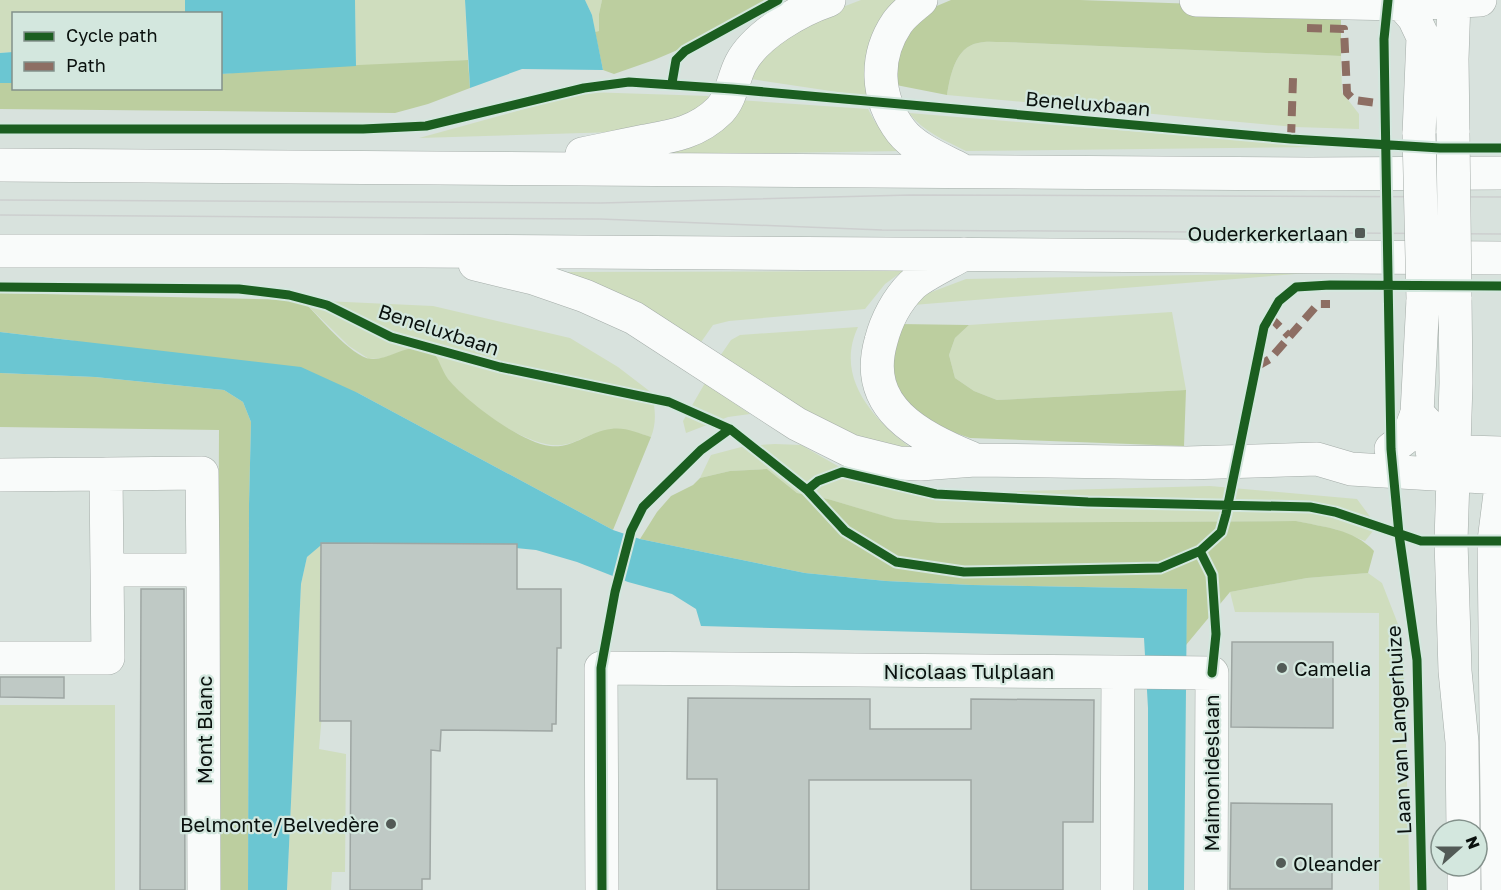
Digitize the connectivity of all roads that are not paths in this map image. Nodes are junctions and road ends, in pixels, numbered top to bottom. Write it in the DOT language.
graph roads {
  1 [pos="829,0"];
  2 [pos="921,0"];
  3 [pos="1196,0"];
  4 [pos="1463,1"];
  5 [pos="1402,4"];
  6 [pos="1423,37"];
  7 [pos="0,165"];
  8 [pos="520,167"];
  9 [pos="964,171"];
  10 [pos="1501,173"];
  11 [pos="0,251"];
  12 [pos="421,251"];
  13 [pos="964,254"];
  14 [pos="1501,258"];
  15 [pos="1417,413"];
  16 [pos="1390,449"];
  17 [pos="1501,453"];
  18 [pos="1317,459"];
  19 [pos="975,460"];
  20 [pos="1454,463"];
  21 [pos="106,474"];
  22 [pos="0,475"];
  23 [pos="1501,478"];
  24 [pos="1501,486"];
  25 [pos="106,570"];
  26 [pos="203,570"];
  27 [pos="0,658"];
  28 [pos="1129,672"];
  29 [pos="1202,673"];
  30 [pos="1463,818"];
  31 [pos="204,890"];
  32 [pos="602,890"];
  33 [pos="1117,890"];
  34 [pos="1211,890"];
  35 [pos="1498,890"];
  1 -- 8 [label="main road"];
  2 -- 9 [label="main road"];
  3 -- 5 [label="main road"];
  4 -- 5 [label="main road"];
  4 -- 6 [label="main road"];
  4 -- 20 [label="main road, bridge"];
  5 -- 6 [label="main road"];
  6 -- 15 [label="main road, bridge"];
  7 -- 8 [label="main road"];
  8 -- 9 [label="main road"];
  9 -- 10 [label="main road"];
  11 -- 12 [label="main road"];
  12 -- 13 [label="main road"];
  12 -- 19 [label="main road"];
  13 -- 14 [label="main road"];
  13 -- 19 [label="main road"];
  15 -- 16 [label="main road"];
  15 -- 20 [label="main road"];
  16 -- 18 [label="main road"];
  16 -- 20 [label="main road"];
  17 -- 20 [label="main road"];
  18 -- 19 [label="main road"];
  18 -- 20 [label="main road"];
  20 -- 23 [label="main road"];
  20 -- 30 [label="main road"];
  21 -- 22 [label="main road, Mont Blanc"];
  21 -- 25 [label="main road"];
  21 -- 26 [label="main road, Mont Blanc"];
  24 -- 35 [label="main road"];
  25 -- 26 [label="main road"];
  25 -- 27 [label="main road"];
  26 -- 31 [label="main road, Mont Blanc"];
  28 -- 29 [label="main road, Nicolaas Tulplaan"];
  28 -- 32 [label="main road, Nicolaas Tulplaan"];
  28 -- 33 [label="main road"];
  29 -- 34 [label="main road, Maimonideslaan"];
}
